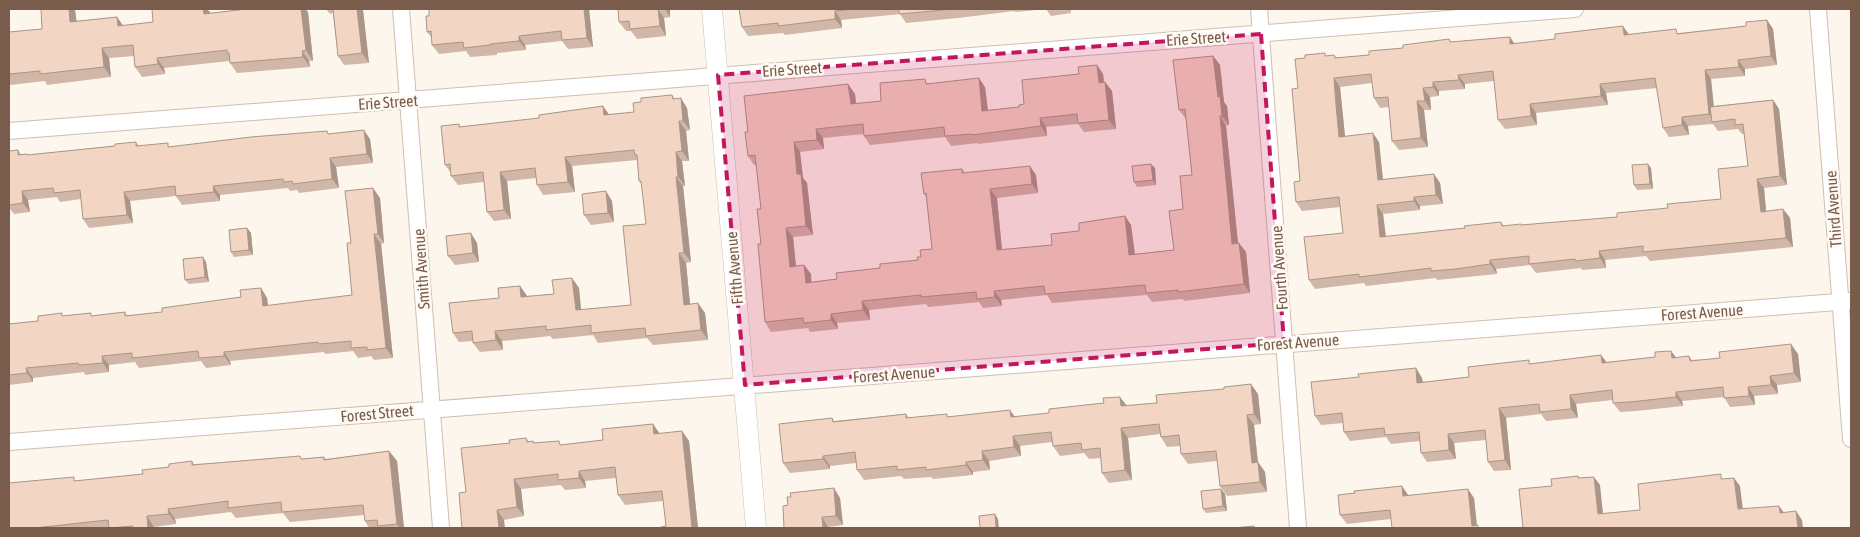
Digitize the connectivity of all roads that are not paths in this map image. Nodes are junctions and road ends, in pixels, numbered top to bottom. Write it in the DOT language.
graph roads {
  1 [pos="401,9"];
  2 [pos="712,9"];
  3 [pos="1259,9"];
  4 [pos="1575,9"];
  5 [pos="1818,9"];
  6 [pos="1261,34"];
  7 [pos="718,74"];
  8 [pos="408,100"];
  9 [pos="9,131"];
  10 [pos="1846,302"];
  11 [pos="1284,344"];
  12 [pos="744,385"];
  13 [pos="432,409"];
  14 [pos="1851,439"];
  15 [pos="9,442"];
  16 [pos="441,528"];
  17 [pos="756,528"];
  18 [pos="1298,528"];
  1 -- 8 [label="street, Smith Avenue"];
  2 -- 7 [label="street, Fifth Avenue"];
  3 -- 6 [label="street, Fourth Avenue"];
  4 -- 6 [label="street, Erie Street"];
  5 -- 10 [label="street, Third Avenue"];
  6 -- 7 [label="street, Erie Street"];
  6 -- 11 [label="street, Fourth Avenue"];
  7 -- 8 [label="street, Erie Street"];
  7 -- 12 [label="street, Fifth Avenue"];
  8 -- 9 [label="street, Erie Street"];
  8 -- 13 [label="street, Smith Avenue"];
  10 -- 11 [label="street, Forest Avenue"];
  10 -- 14 [label="street, Third Avenue"];
  11 -- 12 [label="street, Forest Avenue"];
  11 -- 18 [label="street, Fourth Avenue"];
  12 -- 13 [label="street, Forest Street"];
  12 -- 17 [label="street, Fifth Avenue"];
  13 -- 15 [label="street, Forest Street"];
  13 -- 16 [label="street, Smith Avenue"];
}
